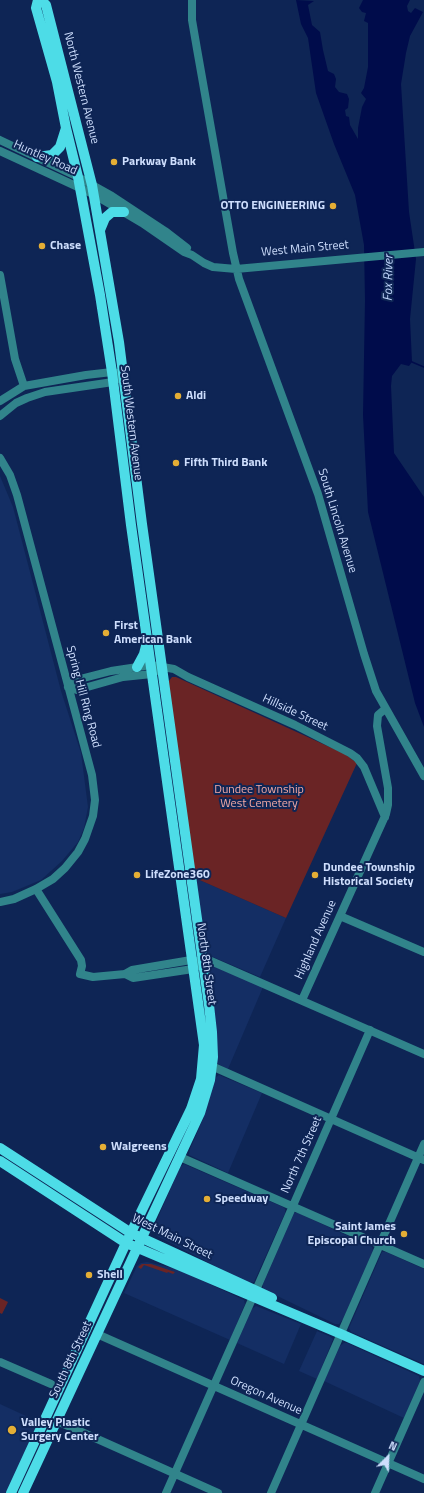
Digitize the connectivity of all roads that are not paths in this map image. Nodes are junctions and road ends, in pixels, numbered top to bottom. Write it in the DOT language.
graph roads {
  1 [pos="39,0"];
  2 [pos="192,0"];
  3 [pos="66,128"];
  4 [pos="0,140"];
  5 [pos="0,151"];
  6 [pos="37,157"];
  7 [pos="78,177"];
  8 [pos="80,187"];
  9 [pos="92,189"];
  10 [pos="124,212"];
  11 [pos="100,230"];
  12 [pos="421,252"];
  13 [pos="192,255"];
  14 [pos="236,268"];
  15 [pos="0,275"];
  16 [pos="123,376"];
  17 [pos="113,377"];
  18 [pos="24,386"];
  19 [pos="0,401"];
  20 [pos="0,416"];
  21 [pos="0,458"];
  22 [pos="147,642"];
  23 [pos="137,667"];
  24 [pos="162,668"];
  25 [pos="151,670"];
  26 [pos="68,687"];
  27 [pos="385,709"];
  28 [pos="424,776"];
  29 [pos="385,817"];
  30 [pos="182,852"];
  31 [pos="36,889"];
  32 [pos="0,902"];
  33 [pos="340,916"];
  34 [pos="424,952"];
  35 [pos="203,962"];
  36 [pos="192,965"];
  37 [pos="302,1000"];
  38 [pos="370,1030"];
  39 [pos="424,1054"];
  40 [pos="208,1065"];
  41 [pos="331,1119"];
  42 [pos="424,1144"];
  43 [pos="0,1148"];
  44 [pos="180,1157"];
  45 [pos="421,1159"];
  46 [pos="0,1161"];
  47 [pos="293,1206"];
  48 [pos="131,1232"];
  49 [pos="142,1238"];
  50 [pos="126,1243"];
  51 [pos="380,1245"];
  52 [pos="138,1248"];
  53 [pos="424,1264"];
  54 [pos="254,1294"];
  55 [pos="98,1334"];
  56 [pos="341,1334"];
  57 [pos="0,1362"];
  58 [pos="424,1371"];
  59 [pos="424,1382"];
  60 [pos="51,1384"];
  61 [pos="214,1386"];
  62 [pos="57,1422"];
  63 [pos="301,1424"];
  64 [pos="388,1463"];
  65 [pos="175,1474"];
  66 [pos="424,1479"];
  67 [pos="11,1493"];
  68 [pos="23,1493"];
  69 [pos="166,1493"];
  70 [pos="218,1493"];
  71 [pos="271,1493"];
  72 [pos="375,1493"];
  1 -- 3 [label="main road, North Western Avenue"];
  1 -- 9 [label="main road, North Western Avenue"];
  2 -- 14 [label="street, South Lincoln Avenue"];
  3 -- 6 [label="main road"];
  3 -- 7 [label="main road, North Western Avenue"];
  4 -- 6 [label="street, Huntley Road"];
  5 -- 8 [label="street, Huntley Road"];
  6 -- 7 [label="street, Huntley Road"];
  7 -- 8 [label="main road, South Western Avenue"];
  7 -- 9 [label="street, West Main Street"];
  8 -- 9 [label="street, West Main Street"];
  8 -- 17 [label="main road, South Western Avenue"];
  9 -- 10 [label="street, West Main Street"];
  9 -- 11 [label="main road, South Western Avenue"];
  9 -- 13 [label="street, West Main Street"];
  10 -- 11 [label="main road"];
  10 -- 13 [label="street, West Main Street"];
  11 -- 16 [label="main road, South Western Avenue"];
  12 -- 14 [label="street, West Main Street"];
  13 -- 14 [label="street, West Main Street"];
  14 -- 27 [label="street, South Lincoln Avenue"];
  15 -- 18 [label="street"];
  16 -- 17 [label="street"];
  16 -- 24 [label="main road, South Western Avenue"];
  17 -- 18 [label="street"];
  17 -- 20 [label="street"];
  17 -- 22 [label="main road, South Western Avenue"];
  18 -- 19 [label="street"];
  21 -- 26 [label="street, Spring Hill Ring Road"];
  22 -- 23 [label="main road"];
  22 -- 25 [label="main road, South Western Avenue"];
  23 -- 25 [label="street"];
  23 -- 26 [label="street"];
  24 -- 25 [label="street, Hillside Street"];
  24 -- 29 [label="street, Hillside Street"];
  24 -- 30 [label="main road, North 8th Street"];
  25 -- 26 [label="street"];
  25 -- 30 [label="main road, North 8th Street"];
  26 -- 31 [label="street, Spring Hill Ring Road"];
  27 -- 28 [label="street, South Lincoln Avenue"];
  27 -- 29 [label="street, Highland Avenue"];
  29 -- 33 [label="street, Highland Avenue"];
  30 -- 35 [label="main road, North 8th Street"];
  30 -- 36 [label="main road, North 8th Street"];
  31 -- 32 [label="street, Spring Hill Ring Road"];
  31 -- 36 [label="street"];
  33 -- 34 [label="street"];
  33 -- 37 [label="street, Highland Avenue"];
  35 -- 36 [label="street"];
  35 -- 37 [label="street"];
  35 -- 40 [label="main road, North 8th Street"];
  36 -- 40 [label="main road, North 8th Street"];
  37 -- 38 [label="street"];
  38 -- 39 [label="street"];
  38 -- 41 [label="street, North 7th Street"];
  40 -- 41 [label="street"];
  40 -- 44 [label="main road, North 8th Street"];
  40 -- 48 [label="main road, North 8th Street"];
  41 -- 45 [label="street"];
  41 -- 47 [label="street, North 7th Street"];
  42 -- 45 [label="street"];
  43 -- 48 [label="main road, West Main Street"];
  44 -- 47 [label="street"];
  44 -- 49 [label="main road, North 8th Street"];
  45 -- 51 [label="street"];
  46 -- 50 [label="main road, West Main Street"];
  47 -- 51 [label="street"];
  47 -- 54 [label="street, North 7th Street"];
  48 -- 49 [label="main road, West Main Street"];
  48 -- 50 [label="main road, North 8th Street"];
  49 -- 52 [label="main road, South 8th Street"];
  49 -- 54 [label="main road, West Main Street"];
  50 -- 52 [label="main road, West Main Street"];
  50 -- 67 [label="main road, South 8th Street"];
  51 -- 53 [label="street"];
  51 -- 56 [label="street"];
  52 -- 54 [label="main road, West Main Street"];
  52 -- 55 [label="main road, South 8th Street"];
  54 -- 56 [label="main road, West Main Street"];
  54 -- 61 [label="street, North 7th Street"];
  55 -- 61 [label="street, Oregon Avenue"];
  55 -- 62 [label="main road, South 8th Street"];
  56 -- 58 [label="main road, West Main Street"];
  56 -- 63 [label="street"];
  57 -- 60 [label="street"];
  59 -- 64 [label="street"];
  61 -- 63 [label="street, Oregon Avenue"];
  61 -- 65 [label="street, North 7th Street"];
  62 -- 65 [label="street"];
  62 -- 68 [label="main road, South 8th Street"];
  63 -- 64 [label="street, Oregon Avenue"];
  63 -- 71 [label="street"];
  64 -- 66 [label="street, Oregon Avenue"];
  64 -- 72 [label="street"];
  65 -- 69 [label="street, North 7th Street"];
  65 -- 70 [label="street"];
}
